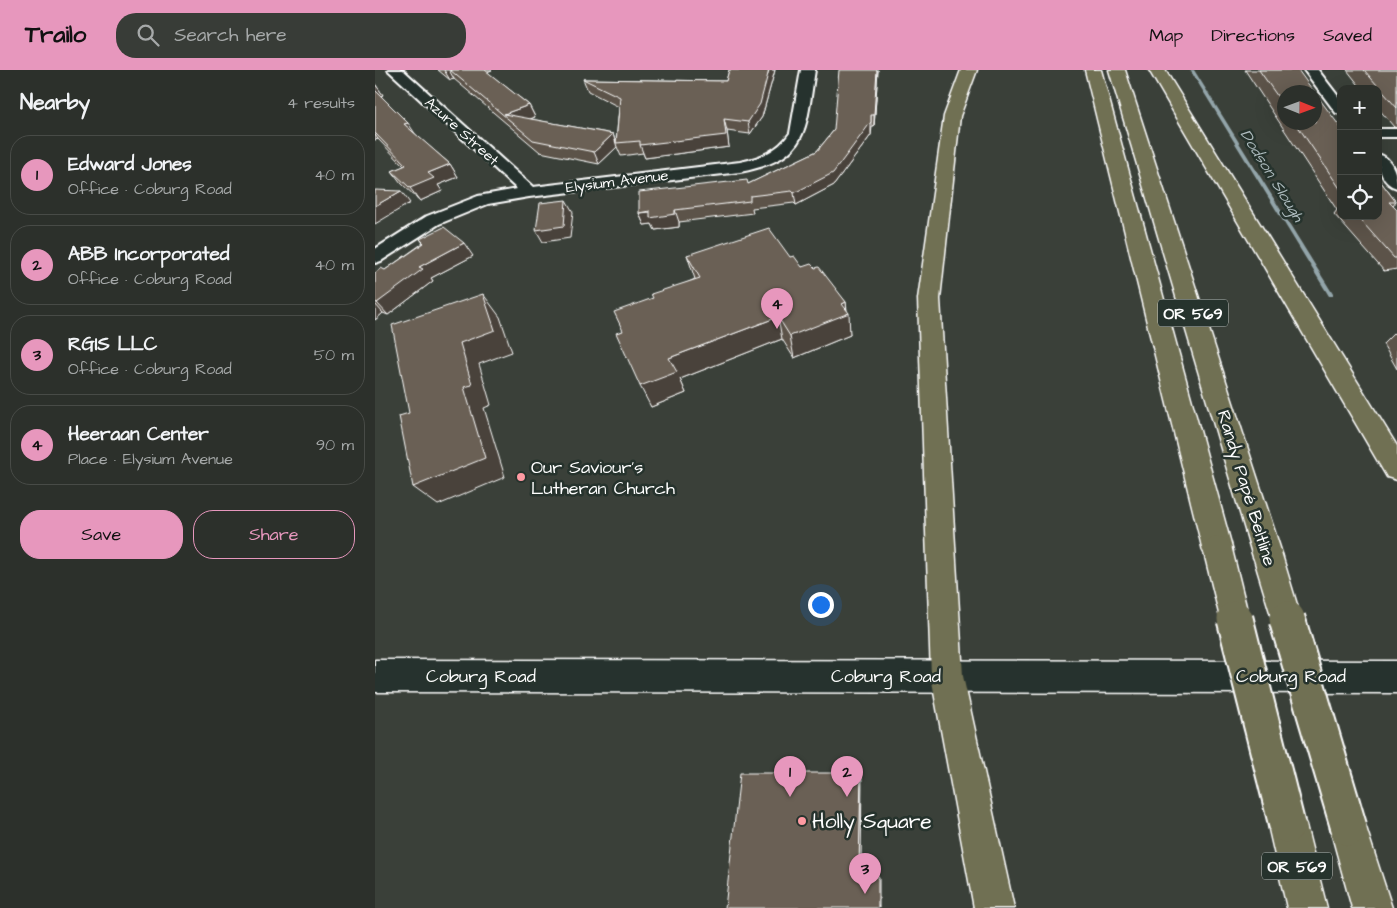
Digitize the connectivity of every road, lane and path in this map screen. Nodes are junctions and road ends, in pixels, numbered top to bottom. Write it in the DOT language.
graph roads {
  1 [pos="395,70"];
  2 [pos="808,70"];
  3 [pos="969,70"];
  4 [pos="1093,70"];
  5 [pos="1117,70"];
  6 [pos="1157,70"];
  7 [pos="1311,70"];
  8 [pos="1337,105"];
  9 [pos="1382,133"];
  10 [pos="1397,133"];
  11 [pos="1382,163"];
  12 [pos="503,168"];
  13 [pos="1397,183"];
  14 [pos="529,192"];
  15 [pos="484,200"];
  16 [pos="375,257"];
  17 [pos="1397,470"];
  18 [pos="375,676"];
  19 [pos="947,676"];
  20 [pos="1397,676"];
  21 [pos="994,908"];
  22 [pos="1307,908"];
  23 [pos="1372,908"];
  1 -- 12 [label="street, Azure Street"];
  2 -- 14 [label="street, Elysium Avenue"];
  3 -- 19 [label="highway"];
  4 -- 22 [label="highway, OR 569, bridge"];
  5 -- 23 [label="highway, Randy Papé Beltline / OR 569, bridge"];
  6 -- 17 [label="highway"];
  7 -- 8 [label="street"];
  9 -- 10 [label="street"];
  11 -- 13 [label="street"];
  12 -- 14 [label="street, Azure Street"];
  12 -- 15 [label="street"];
  14 -- 15 [label="street, Elysium Avenue"];
  15 -- 16 [label="street, Elysium Avenue"];
  18 -- 19 [label="main road, Coburg Road"];
  19 -- 20 [label="main road, Coburg Road"];
  19 -- 21 [label="highway"];
}
